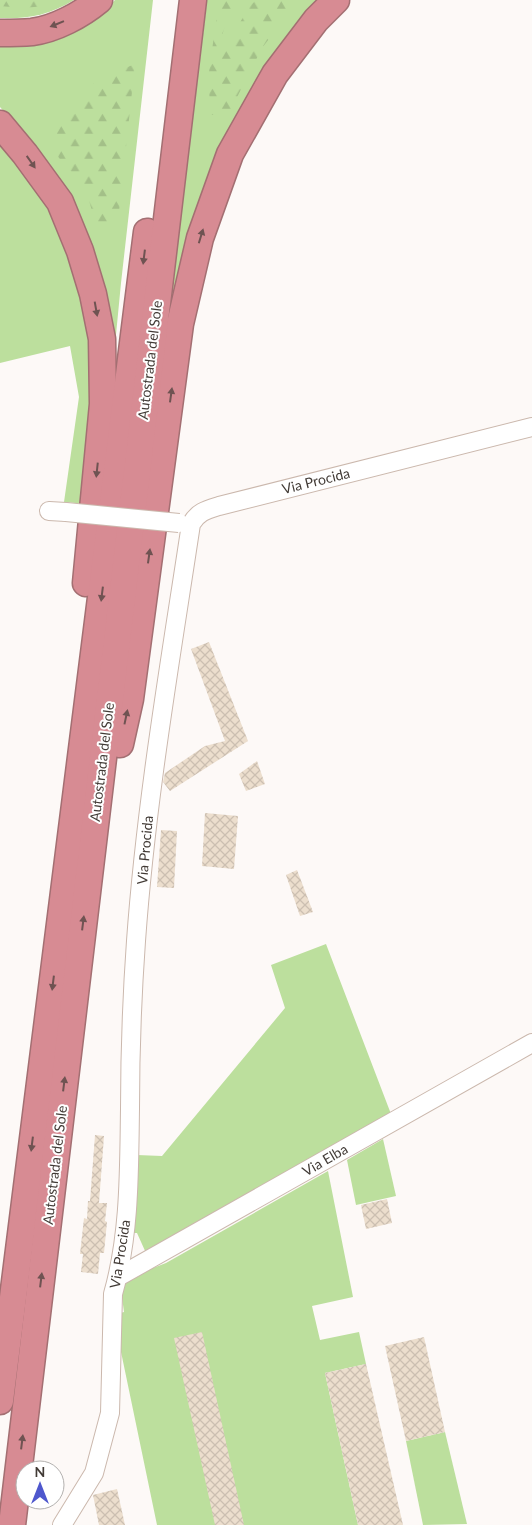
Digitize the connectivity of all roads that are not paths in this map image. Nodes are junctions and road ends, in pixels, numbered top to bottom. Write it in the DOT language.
graph roads {
  1 [pos="99,0"];
  2 [pos="174,0"];
  3 [pos="193,0"];
  4 [pos="336,0"];
  5 [pos="0,33"];
  6 [pos="0,124"];
  7 [pos="532,427"];
  8 [pos="58,511"];
  9 [pos="185,524"];
  10 [pos="81,848"];
  11 [pos="532,1043"];
  12 [pos="118,1276"];
  13 [pos="0,1401"];
  14 [pos="20,1460"];
  15 [pos="15,1502"];
  16 [pos="17,1510"];
  17 [pos="12,1525"];
  18 [pos="17,1525"];
  19 [pos="62,1525"];
  1 -- 5 [label="highway, one-way"];
  2 -- 10 [label="highway, Autostrada del Sole, one-way"];
  3 -- 10 [label="highway, Autostrada del Sole"];
  10 -- 4 [label="highway, one-way"];
  6 -- 10 [label="highway, one-way"];
  7 -- 9 [label="street, Via Procida"];
  8 -- 9 [label="street, bridge"];
  9 -- 12 [label="street, Via Procida"];
  10 -- 13 [label="highway, Autostrada del Sole, one-way"];
  14 -- 10 [label="highway, Autostrada del Sole, one-way"];
  11 -- 12 [label="street, Via Elba"];
  12 -- 19 [label="street, Via Procida"];
  15 -- 17 [label="highway, Autostrada del Sole"];
  16 -- 18 [label="highway"];
}
